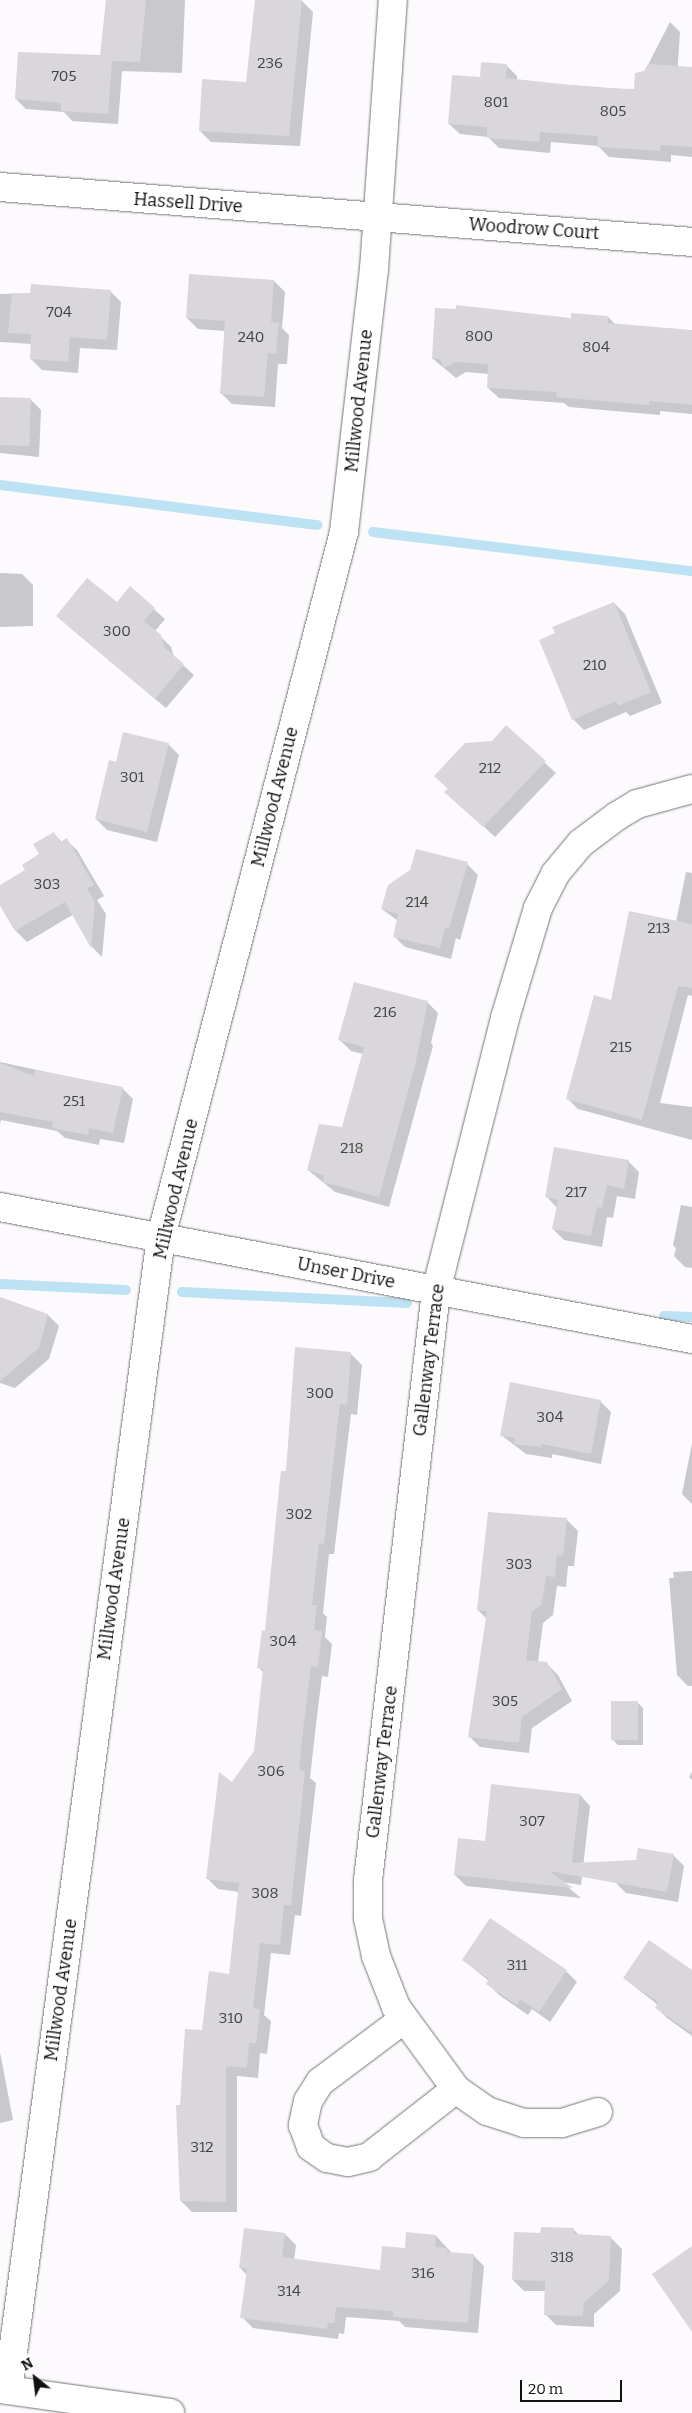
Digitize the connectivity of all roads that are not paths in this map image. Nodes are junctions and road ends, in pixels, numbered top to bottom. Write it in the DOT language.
graph roads {
  1 [pos="393,0"];
  2 [pos="0,187"];
  3 [pos="377,217"];
  4 [pos="692,242"];
  5 [pos="692,789"];
  6 [pos="0,1207"];
  7 [pos="161,1236"];
  8 [pos="436,1291"];
  9 [pos="692,1338"];
  10 [pos="404,2019"];
  11 [pos="456,2089"];
  12 [pos="598,2112"];
  13 [pos="4,2389"];
  14 [pos="170,2413"];
  1 -- 3 [label="street, Millwood Avenue"];
  2 -- 3 [label="street, Hassell Drive"];
  3 -- 4 [label="street, Woodrow Court"];
  3 -- 7 [label="street, Millwood Avenue"];
  5 -- 8 [label="street, Gallenway Terrace"];
  6 -- 7 [label="street, Unser Drive"];
  7 -- 8 [label="street, Unser Drive"];
  7 -- 13 [label="street, Millwood Avenue"];
  8 -- 9 [label="street, Unser Drive"];
  8 -- 10 [label="street, Gallenway Terrace"];
  10 -- 11 [label="street, Gallenway Terrace"];
  10 -- 11 [label="street"];
  11 -- 12 [label="street, Gallenway Terrace"];
  13 -- 14 [label="street"];
}
